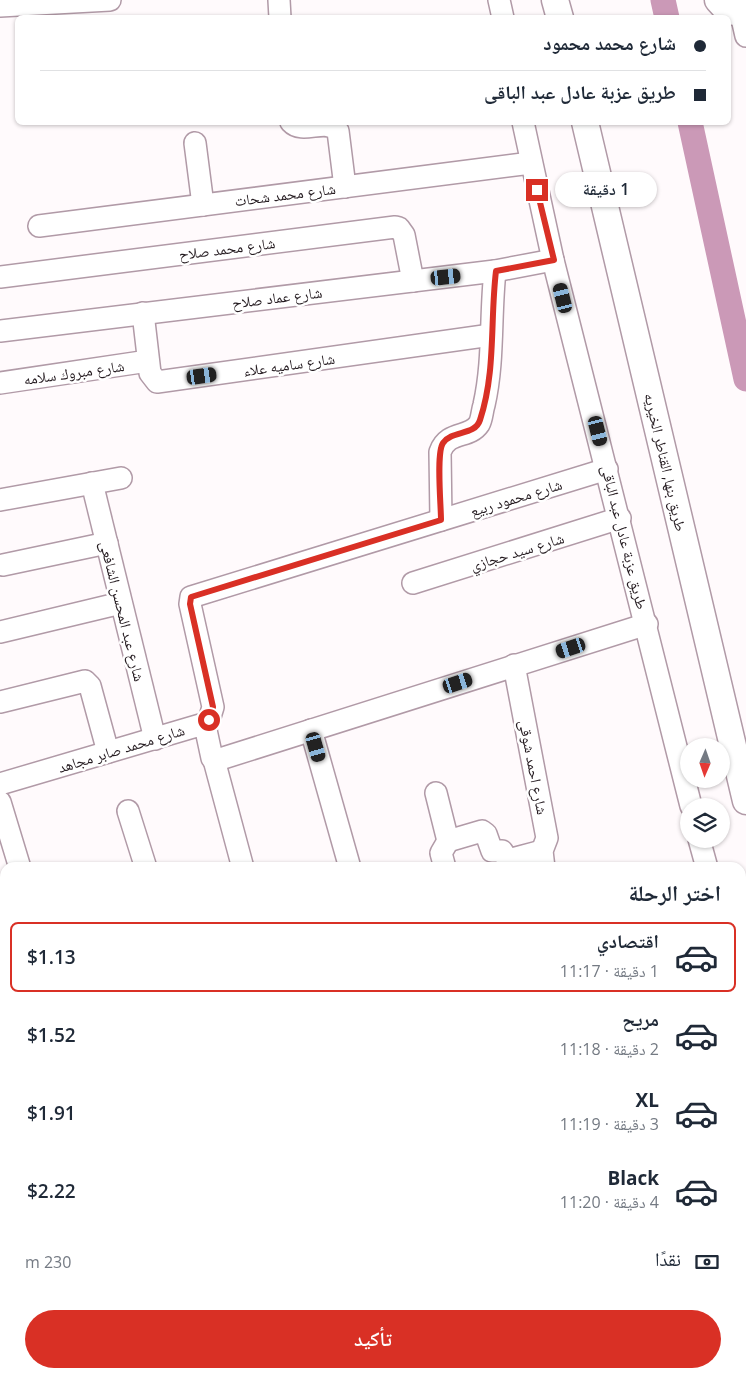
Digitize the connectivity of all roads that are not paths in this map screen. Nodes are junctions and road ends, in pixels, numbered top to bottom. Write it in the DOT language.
graph roads {
  1 [pos="110,0"];
  2 [pos="279,0"];
  3 [pos="499,0"];
  4 [pos="555,0"];
  5 [pos="718,0"];
  6 [pos="0,6"];
  7 [pos="280,15"];
  8 [pos="502,15"];
  9 [pos="559,15"];
  10 [pos="744,21"];
  11 [pos="295,125"];
  12 [pos="524,125"];
  13 [pos="586,125"];
  14 [pos="195,142"];
  15 [pos="531,163"];
  16 [pos="345,187"];
  17 [pos="203,205"];
  18 [pos="39,226"];
  19 [pos="554,260"];
  20 [pos="496,271"];
  21 [pos="0,277"];
  22 [pos="413,280"];
  23 [pos="142,313"];
  24 [pos="0,330"];
  25 [pos="491,335"];
  26 [pos="148,361"];
  27 [pos="0,382"];
  28 [pos="607,469"];
  29 [pos="121,478"];
  30 [pos="92,483"];
  31 [pos="0,500"];
  32 [pos="620,518"];
  33 [pos="441,520"];
  34 [pos="107,544"];
  35 [pos="3,565"];
  36 [pos="413,583"];
  37 [pos="120,604"];
  38 [pos="647,624"];
  39 [pos="0,632"];
  40 [pos="514,666"];
  41 [pos="0,702"];
  42 [pos="203,726"];
  43 [pos="311,730"];
  44 [pos="155,739"];
  45 [pos="108,752"];
  46 [pos="214,760"];
  47 [pos="0,784"];
  48 [pos="436,793"];
  49 [pos="690,798"];
  50 [pos="746,801"];
  51 [pos="0,802"];
  52 [pos="128,811"];
  53 [pos="448,842"];
  54 [pos="702,848"];
  55 [pos="543,859"];
  56 [pos="18,862"];
  57 [pos="144,862"];
  58 [pos="241,862"];
  59 [pos="348,862"];
  60 [pos="443,862"];
  61 [pos="705,862"];
  1 -- 6 [label="street"];
  2 -- 7 [label="street"];
  3 -- 8 [label="street"];
  4 -- 9 [label="street"];
  5 -- 10 [label="street"];
  11 -- 16 [label="street"];
  12 -- 15 [label="street, طريق عزبة عادل عبد الباقى"];
  13 -- 50 [label="street, طريق بنها, القناطر الخيريه"];
  14 -- 17 [label="street"];
  15 -- 16 [label="street, شارع محمد شحات"];
  15 -- 19 [label="street, طريق عزبة عادل عبد الباقى"];
  16 -- 17 [label="street, شارع محمد شحات"];
  17 -- 18 [label="street, شارع محمد شحات"];
  19 -- 20 [label="street, شارع عماد صلاح"];
  19 -- 28 [label="street, طريق عزبة عادل عبد الباقى"];
  20 -- 22 [label="street, شارع عماد صلاح"];
  20 -- 25 [label="street"];
  21 -- 22 [label="street, شارع محمد صلاح"];
  22 -- 23 [label="street, شارع عماد صلاح"];
  23 -- 24 [label="street, شارع عماد صلاح"];
  23 -- 26 [label="street, شارع ساميه علاء"];
  25 -- 26 [label="street, شارع ساميه علاء"];
  25 -- 33 [label="street"];
  26 -- 27 [label="street, شارع مبروك سلامه"];
  28 -- 32 [label="street, طريق عزبة عادل عبد الباقى"];
  28 -- 33 [label="street, شارع محمود ربيع"];
  29 -- 30 [label="street"];
  30 -- 31 [label="street"];
  30 -- 34 [label="street, شارع عبد المحسن الشافعى"];
  32 -- 36 [label="street, شارع سيد حجازي"];
  32 -- 38 [label="street, طريق عزبة عادل عبد الباقى"];
  33 -- 42 [label="street, شارع محمود ربيع"];
  34 -- 35 [label="street"];
  34 -- 37 [label="street, شارع عبد المحسن الشافعى"];
  37 -- 39 [label="street"];
  37 -- 44 [label="street, شارع عبد المحسن الشافعى"];
  38 -- 40 [label="street"];
  38 -- 49 [label="street, طريق عزبة عادل عبد الباقى"];
  40 -- 43 [label="street"];
  40 -- 55 [label="street, شارع احمد شوقى"];
  41 -- 45 [label="street"];
  42 -- 44 [label="street, شارع محمد صابر مجاهد"];
  42 -- 46 [label="street, شارع محمد صابر مجاهد"];
  43 -- 46 [label="street"];
  43 -- 59 [label="street"];
  44 -- 45 [label="street, شارع محمد صابر مجاهد"];
  45 -- 47 [label="street, شارع محمد صابر مجاهد"];
  46 -- 58 [label="street, شارع محمد صابر مجاهد"];
  48 -- 53 [label="street"];
  51 -- 56 [label="street"];
  52 -- 57 [label="street"];
  53 -- 55 [label="street"];
  53 -- 60 [label="street"];
  54 -- 61 [label="street"];
}
